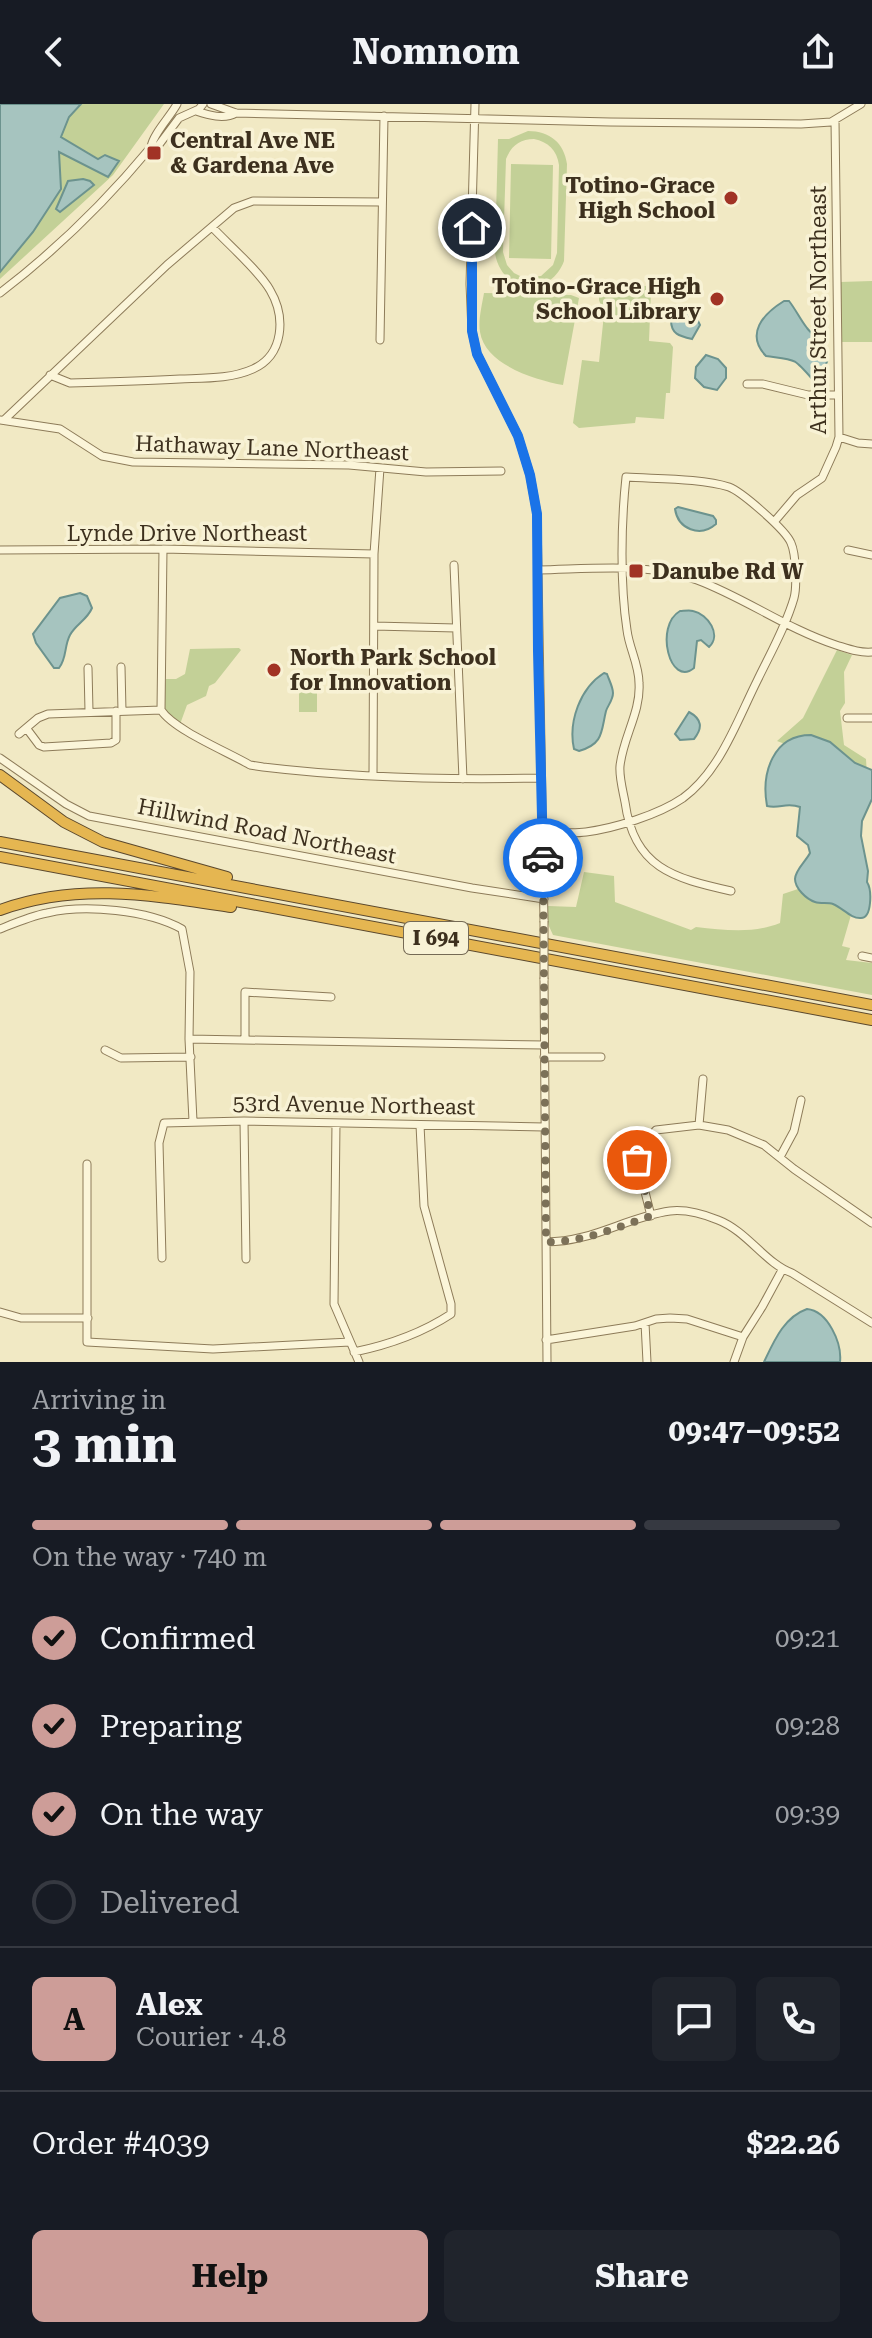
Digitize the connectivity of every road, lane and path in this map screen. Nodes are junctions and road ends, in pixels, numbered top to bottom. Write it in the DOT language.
graph roads {
  1 [pos="178,104"];
  2 [pos="203,104"];
  3 [pos="211,104"];
  4 [pos="475,104"];
  5 [pos="861,104"];
  6 [pos="193,112"];
  7 [pos="236,113"];
  8 [pos="384,116"];
  9 [pos="475,118"];
  10 [pos="835,120"];
  11 [pos="151,147"];
  12 [pos="382,202"];
  13 [pos="212,227"];
  14 [pos="20,278"];
  15 [pos="0,293"];
  16 [pos="0,300"];
  17 [pos="380,340"];
  18 [pos="50,375"];
  19 [pos="747,384"];
  20 [pos="838,395"];
  21 [pos="2,420"];
  22 [pos="839,437"];
  23 [pos="872,444"];
  24 [pos="380,468"];
  25 [pos="501,471"];
  26 [pos="774,522"];
  27 [pos="163,549"];
  28 [pos="0,550"];
  29 [pos="848,550"];
  30 [pos="374,554"];
  31 [pos="872,555"];
  32 [pos="454,565"];
  33 [pos="623,569"];
  34 [pos="538,570"];
  35 [pos="784,623"];
  36 [pos="374,626"];
  37 [pos="456,628"];
  38 [pos="872,652"];
  39 [pos="121,667"];
  40 [pos="88,668"];
  41 [pos="161,710"];
  42 [pos="89,711"];
  43 [pos="119,711"];
  44 [pos="847,718"];
  45 [pos="872,718"];
  46 [pos="27,729"];
  47 [pos="19,734"];
  48 [pos="0,758"];
  49 [pos="0,775"];
  50 [pos="373,776"];
  51 [pos="540,778"];
  52 [pos="463,779"];
  53 [pos="628,821"];
  54 [pos="543,832"];
  55 [pos="0,842"];
  56 [pos="0,857"];
  57 [pos="254,889"];
  58 [pos="731,891"];
  59 [pos="544,899"];
  60 [pos="0,910"];
  61 [pos="0,929"];
  62 [pos="423,936"];
  63 [pos="862,956"];
  64 [pos="872,958"];
  65 [pos="331,997"];
  66 [pos="872,1005"];
  67 [pos="872,1020"];
  68 [pos="189,1039"];
  69 [pos="245,1040"];
  70 [pos="544,1045"];
  71 [pos="105,1050"];
  72 [pos="191,1057"];
  73 [pos="544,1057"];
  74 [pos="601,1057"];
  75 [pos="703,1079"];
  76 [pos="801,1100"];
  77 [pos="193,1121"];
  78 [pos="244,1121"];
  79 [pos="336,1123"];
  80 [pos="420,1125"];
  81 [pos="699,1125"];
  82 [pos="544,1127"];
  83 [pos="780,1157"];
  84 [pos="87,1164"];
  85 [pos="651,1216"];
  86 [pos="872,1223"];
  87 [pos="546,1242"];
  88 [pos="162,1258"];
  89 [pos="246,1259"];
  90 [pos="782,1270"];
  91 [pos="0,1312"];
  92 [pos="88,1318"];
  93 [pos="645,1323"];
  94 [pos="872,1323"];
  95 [pos="743,1337"];
  96 [pos="546,1340"];
  97 [pos="350,1342"];
  98 [pos="354,1352"];
  99 [pos="359,1362"];
  100 [pos="547,1362"];
  101 [pos="647,1362"];
  102 [pos="734,1362"];
  1 -- 6 [label="street"];
  1 -- 11 [label="street"];
  2 -- 6 [label="street"];
  3 -- 7 [label="street"];
  4 -- 9 [label="street"];
  5 -- 10 [label="street"];
  6 -- 7 [label="street"];
  6 -- 11 [label="street"];
  7 -- 8 [label="street"];
  8 -- 9 [label="street"];
  8 -- 12 [label="street"];
  9 -- 10 [label="street"];
  9 -- 34 [label="street"];
  10 -- 20 [label="street, Arthur Street Northeast"];
  11 -- 14 [label="street"];
  12 -- 13 [label="street"];
  12 -- 17 [label="street"];
  13 -- 18 [label="street"];
  13 -- 18 [label="street"];
  14 -- 15 [label="street"];
  14 -- 16 [label="street"];
  18 -- 21 [label="street"];
  19 -- 20 [label="street"];
  20 -- 22 [label="street, Arthur Street Northeast"];
  21 -- 24 [label="street, Hathaway Lane Northeast"];
  22 -- 23 [label="street"];
  22 -- 26 [label="street, Arthur Street Northeast"];
  24 -- 25 [label="street, Hathaway Lane Northeast"];
  24 -- 30 [label="street"];
  26 -- 33 [label="street"];
  26 -- 35 [label="street"];
  27 -- 28 [label="street, Lynde Drive Northeast"];
  27 -- 30 [label="street, Lynde Drive Northeast"];
  27 -- 41 [label="street"];
  29 -- 31 [label="street"];
  30 -- 36 [label="street"];
  32 -- 37 [label="street"];
  33 -- 34 [label="street"];
  33 -- 35 [label="street"];
  33 -- 53 [label="street"];
  34 -- 51 [label="street"];
  35 -- 38 [label="street"];
  35 -- 53 [label="street"];
  36 -- 37 [label="street"];
  36 -- 50 [label="street"];
  37 -- 52 [label="street"];
  39 -- 43 [label="street"];
  40 -- 42 [label="street"];
  41 -- 43 [label="street"];
  41 -- 50 [label="street"];
  42 -- 43 [label="street"];
  42 -- 46 [label="street"];
  43 -- 46 [label="street"];
  44 -- 45 [label="street"];
  46 -- 47 [label="street"];
  48 -- 59 [label="street, Hillwind Road Northeast"];
  49 -- 57 [label="highway"];
  50 -- 52 [label="street"];
  51 -- 52 [label="street"];
  51 -- 54 [label="street"];
  53 -- 54 [label="street"];
  53 -- 58 [label="street"];
  54 -- 59 [label="street"];
  55 -- 57 [label="highway, I 694"];
  56 -- 62 [label="highway, I 694"];
  57 -- 66 [label="highway, I 694"];
  59 -- 70 [label="street, bridge"];
  60 -- 62 [label="highway"];
  61 -- 68 [label="street"];
  62 -- 67 [label="highway, I 694"];
  63 -- 64 [label="street"];
  65 -- 69 [label="street"];
  68 -- 69 [label="street"];
  68 -- 72 [label="street"];
  69 -- 70 [label="street"];
  70 -- 73 [label="street"];
  71 -- 72 [label="street"];
  72 -- 77 [label="street"];
  73 -- 74 [label="street"];
  73 -- 82 [label="street"];
  75 -- 81 [label="street"];
  76 -- 83 [label="street"];
  77 -- 78 [label="street, 53rd Avenue Northeast"];
  77 -- 88 [label="street, 53rd Avenue Northeast"];
  78 -- 79 [label="street, 53rd Avenue Northeast"];
  78 -- 89 [label="street"];
  79 -- 80 [label="street, 53rd Avenue Northeast"];
  79 -- 97 [label="street"];
  80 -- 82 [label="street, 53rd Avenue Northeast"];
  80 -- 98 [label="street"];
  81 -- 83 [label="street"];
  81 -- 85 [label="street"];
  82 -- 87 [label="street"];
  83 -- 86 [label="street"];
  84 -- 92 [label="street"];
  85 -- 87 [label="street"];
  85 -- 90 [label="street"];
  87 -- 96 [label="street"];
  90 -- 94 [label="street"];
  90 -- 95 [label="street"];
  91 -- 92 [label="street"];
  92 -- 97 [label="street"];
  93 -- 95 [label="street"];
  93 -- 96 [label="street"];
  93 -- 101 [label="street"];
  95 -- 102 [label="street"];
  96 -- 100 [label="street"];
  97 -- 98 [label="street"];
  98 -- 99 [label="street"];
}
